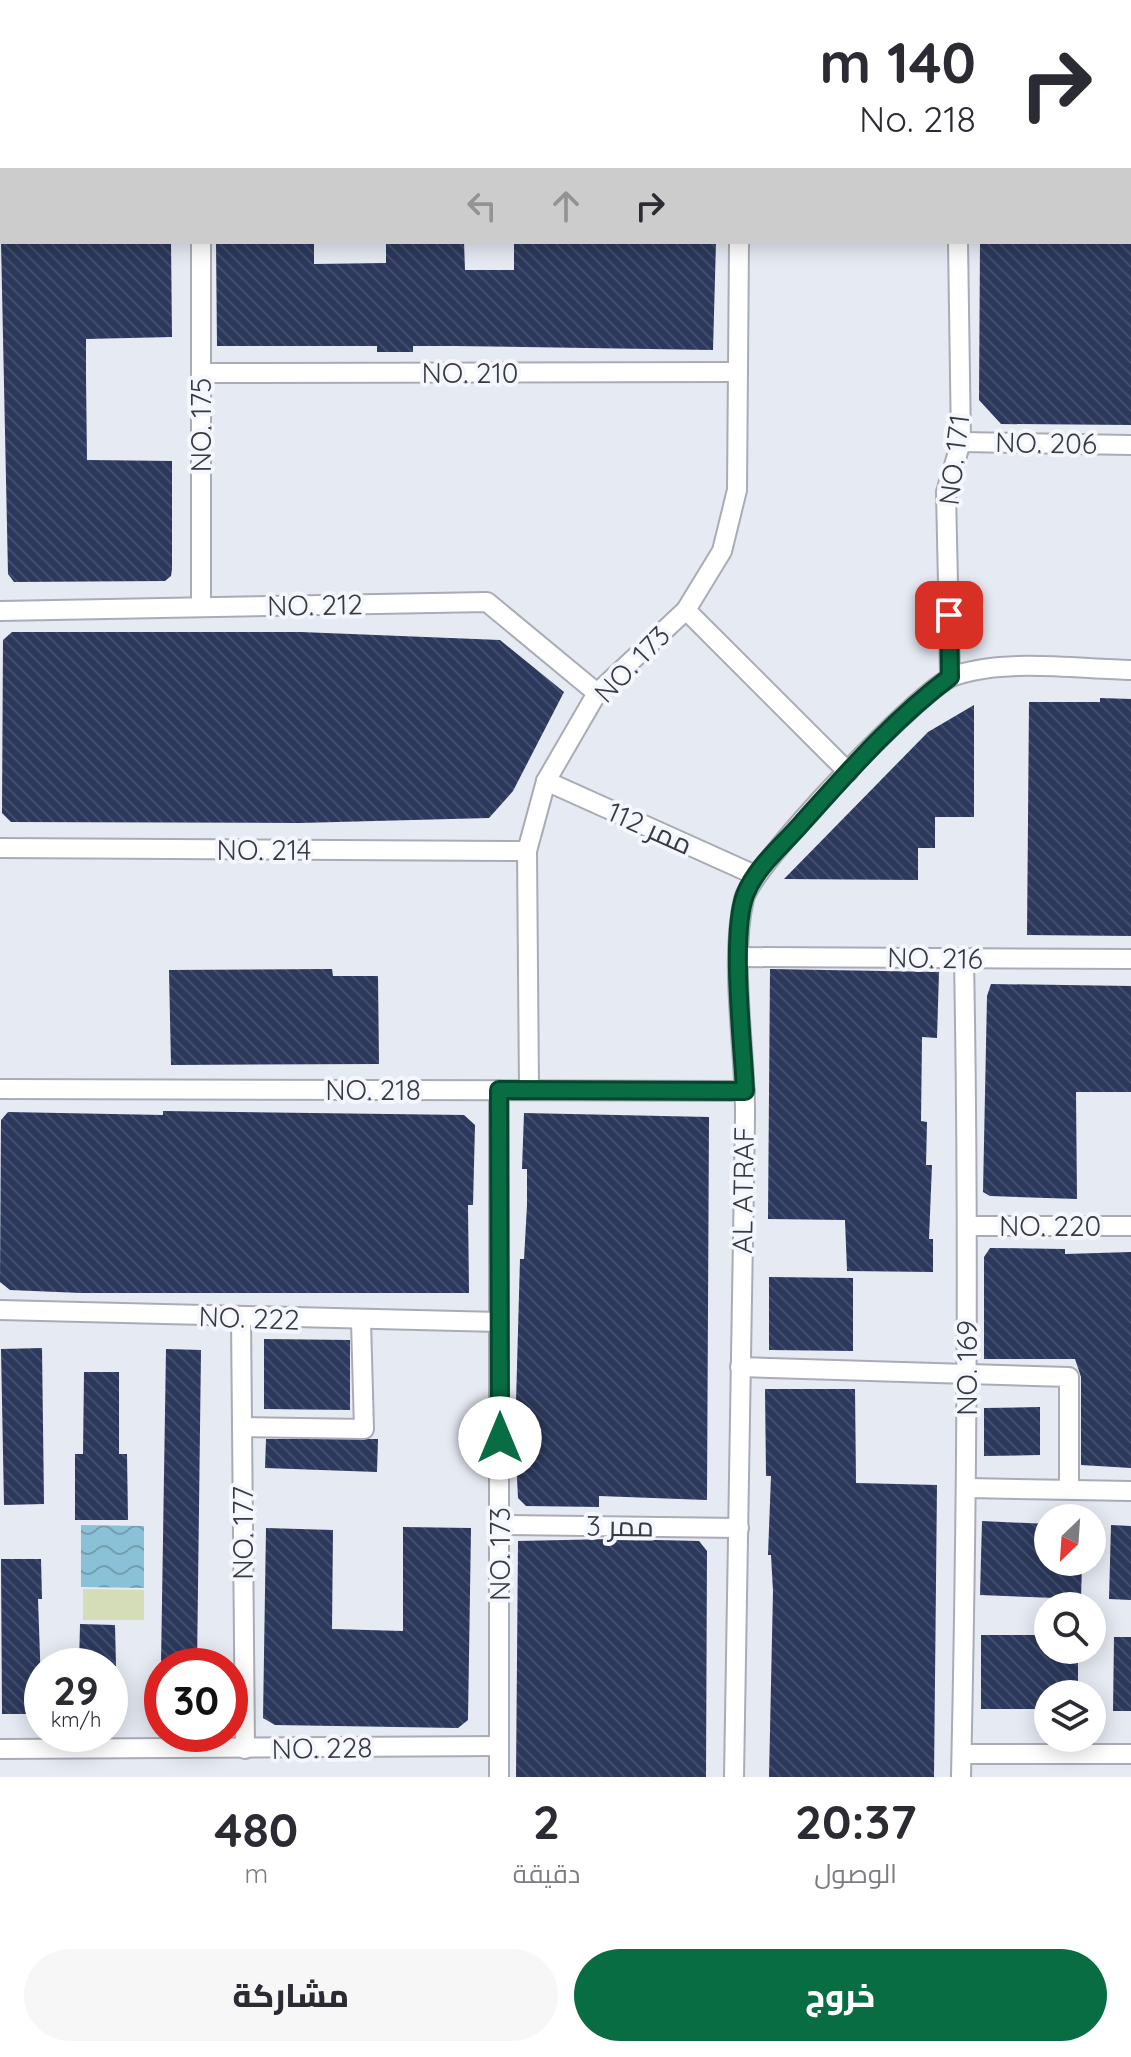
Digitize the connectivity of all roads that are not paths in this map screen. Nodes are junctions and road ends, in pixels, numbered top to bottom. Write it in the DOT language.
graph roads {
  1 [pos="201,244"];
  2 [pos="739,244"];
  3 [pos="958,244"];
  4 [pos="738,372"];
  5 [pos="201,373"];
  6 [pos="961,442"];
  7 [pos="1131,445"];
  8 [pos="201,607"];
  9 [pos="686,610"];
  10 [pos="0,611"];
  11 [pos="1131,670"];
  12 [pos="950,677"];
  13 [pos="597,693"];
  14 [pos="848,772"];
  15 [pos="546,781"];
  16 [pos="0,848"];
  17 [pos="527,851"];
  18 [pos="755,875"];
  19 [pos="739,957"];
  20 [pos="964,959"];
  21 [pos="1131,959"];
  22 [pos="0,1089"];
  23 [pos="529,1089"];
  24 [pos="499,1090"];
  25 [pos="745,1091"];
  26 [pos="969,1226"];
  27 [pos="1131,1226"];
  28 [pos="0,1310"];
  29 [pos="241,1317"];
  30 [pos="361,1321"];
  31 [pos="499,1322"];
  32 [pos="740,1367"];
  33 [pos="965,1375"];
  34 [pos="242,1427"];
  35 [pos="968,1488"];
  36 [pos="1069,1489"];
  37 [pos="1131,1491"];
  38 [pos="500,1525"];
  39 [pos="739,1528"];
  40 [pos="244,1648"];
  41 [pos="499,1746"];
  42 [pos="0,1749"];
  43 [pos="144,1749"];
  44 [pos="248,1749"];
  45 [pos="962,1754"];
  46 [pos="1131,1754"];
  47 [pos="499,1777"];
  48 [pos="734,1777"];
  49 [pos="961,1777"];
  1 -- 5 [label="street, NO. 175"];
  2 -- 4 [label="street, NO. 173"];
  3 -- 6 [label="street, NO. 171"];
  4 -- 5 [label="street, NO. 210"];
  4 -- 9 [label="street, NO. 173"];
  5 -- 8 [label="street, NO. 175"];
  6 -- 7 [label="street, NO. 206"];
  6 -- 12 [label="street, NO. 171"];
  8 -- 10 [label="street, NO. 212"];
  8 -- 13 [label="street, NO. 212"];
  9 -- 13 [label="street, NO. 173"];
  9 -- 14 [label="street"];
  11 -- 12 [label="street, AL ATRAF"];
  12 -- 14 [label="street, AL ATRAF"];
  13 -- 15 [label="street, NO. 173"];
  14 -- 18 [label="street, AL ATRAF"];
  15 -- 17 [label="street, NO. 173"];
  15 -- 18 [label="street, ممر 112"];
  16 -- 17 [label="street, NO. 214"];
  17 -- 23 [label="street, NO. 173"];
  18 -- 19 [label="street, AL ATRAF"];
  19 -- 20 [label="street, NO. 216"];
  19 -- 25 [label="street, AL ATRAF"];
  20 -- 21 [label="street, NO. 216"];
  20 -- 26 [label="street, NO. 169"];
  22 -- 24 [label="street, NO. 218"];
  23 -- 24 [label="street, NO. 218"];
  23 -- 25 [label="street, NO. 218"];
  24 -- 31 [label="street, NO. 173"];
  25 -- 32 [label="street, AL ATRAF"];
  26 -- 27 [label="street, NO. 220"];
  26 -- 33 [label="street, NO. 169"];
  28 -- 29 [label="street, NO. 222"];
  29 -- 30 [label="street, NO. 222"];
  29 -- 34 [label="street, NO. 177"];
  30 -- 31 [label="street, NO. 222"];
  30 -- 34 [label="street"];
  31 -- 38 [label="street, NO. 173"];
  32 -- 33 [label="street"];
  32 -- 39 [label="street, AL ATRAF"];
  33 -- 35 [label="street, NO. 169"];
  33 -- 36 [label="street"];
  34 -- 40 [label="street, NO. 177"];
  35 -- 36 [label="street"];
  35 -- 45 [label="street, NO. 169"];
  36 -- 37 [label="street"];
  38 -- 39 [label="street, ممر 3"];
  38 -- 41 [label="street, NO. 173"];
  39 -- 48 [label="street, AL ATRAF"];
  41 -- 44 [label="street, NO. 228"];
  41 -- 47 [label="street, NO. 173"];
  42 -- 43 [label="street, NO. 228"];
  45 -- 46 [label="street"];
  45 -- 49 [label="street, NO. 169"];
}
